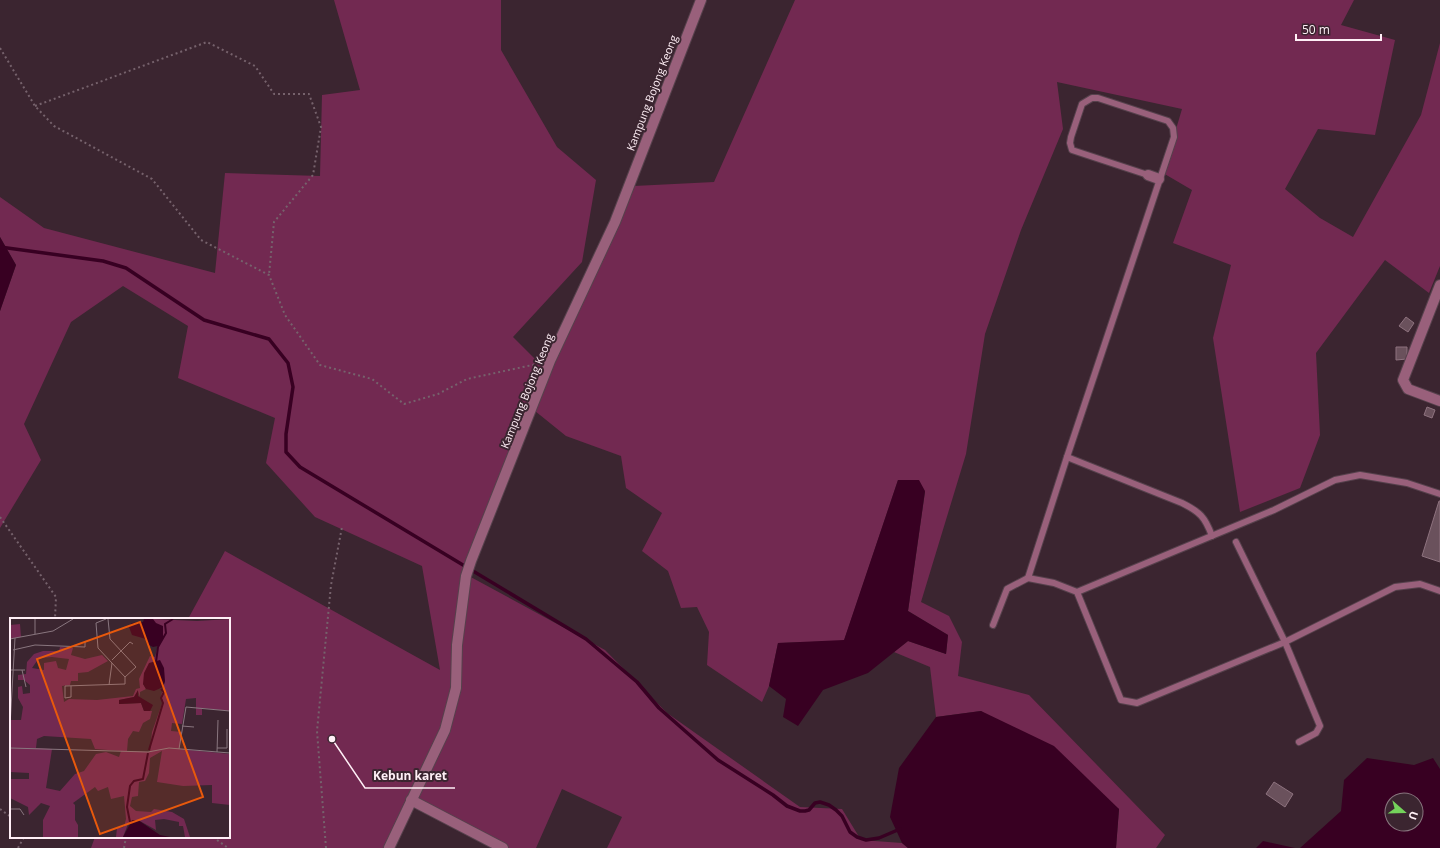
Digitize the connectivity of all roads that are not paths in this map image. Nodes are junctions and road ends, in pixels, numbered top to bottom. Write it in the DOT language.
graph roads {
  1 [pos="701,0"];
  2 [pos="1148,175"];
  3 [pos="1158,179"];
  4 [pos="1440,285"];
  5 [pos="1440,401"];
  6 [pos="1067,457"];
  7 [pos="1440,494"];
  8 [pos="1212,536"];
  9 [pos="1236,542"];
  10 [pos="1028,578"];
  11 [pos="1440,591"];
  12 [pos="1077,592"];
  13 [pos="993,625"];
  14 [pos="1285,642"];
  15 [pos="1299,742"];
  16 [pos="411,800"];
  17 [pos="389,848"];
  18 [pos="503,848"];
  1 -- 16 [label="street, Kampung Bojong Keong"];
  2 -- 3 [label="street"];
  2 -- 3 [label="lane"];
  3 -- 6 [label="lane"];
  4 -- 5 [label="street"];
  6 -- 8 [label="lane"];
  6 -- 10 [label="lane"];
  7 -- 8 [label="lane"];
  8 -- 12 [label="lane"];
  9 -- 14 [label="lane"];
  10 -- 12 [label="lane"];
  10 -- 13 [label="lane"];
  11 -- 14 [label="lane"];
  12 -- 14 [label="lane"];
  14 -- 15 [label="lane"];
  16 -- 17 [label="street, Kampung Bojong Keong"];
  16 -- 18 [label="street"];
}
